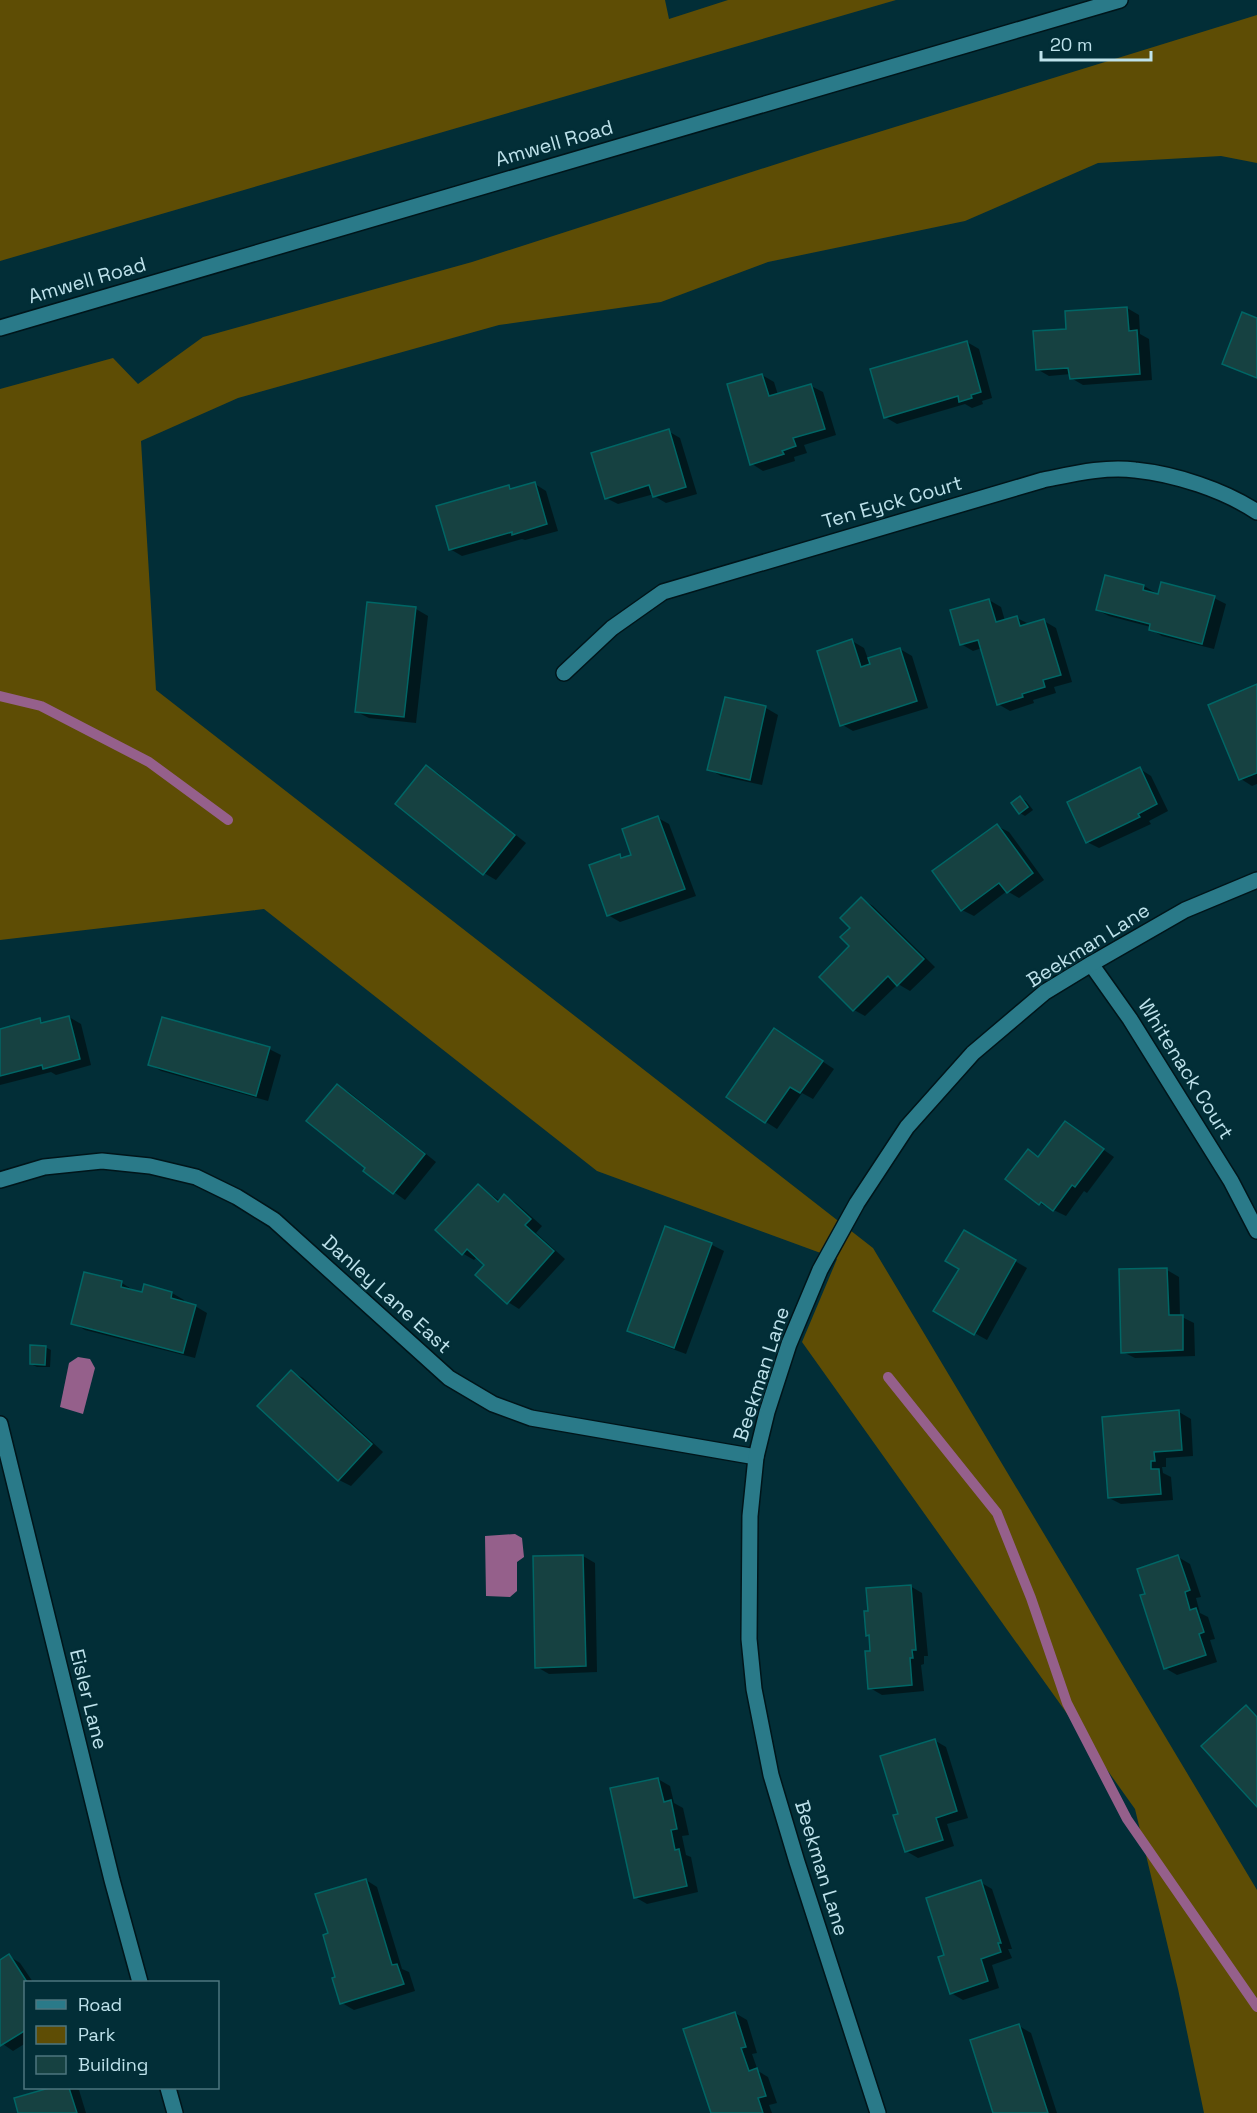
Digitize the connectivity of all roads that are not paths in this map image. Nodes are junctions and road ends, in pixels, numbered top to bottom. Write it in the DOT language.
graph roads {
  1 [pos="1120,0"];
  2 [pos="0,328"];
  3 [pos="1257,512"];
  4 [pos="564,673"];
  5 [pos="1257,880"];
  6 [pos="1091,964"];
  7 [pos="0,1180"];
  8 [pos="1257,1231"];
  9 [pos="0,1425"];
  10 [pos="756,1457"];
  11 [pos="139,1981"];
  12 [pos="168,2089"];
  13 [pos="175,2113"];
  14 [pos="878,2113"];
  1 -- 2 [label="street, Amwell Road"];
  3 -- 4 [label="street, Ten Eyck Court"];
  5 -- 6 [label="street, Beekman Lane"];
  6 -- 8 [label="street, Whitenack Court"];
  6 -- 10 [label="street, Beekman Lane"];
  7 -- 10 [label="street, Danley Lane East"];
  9 -- 11 [label="street, Eisler Lane"];
  10 -- 14 [label="street, Beekman Lane"];
  12 -- 13 [label="street"];
}
